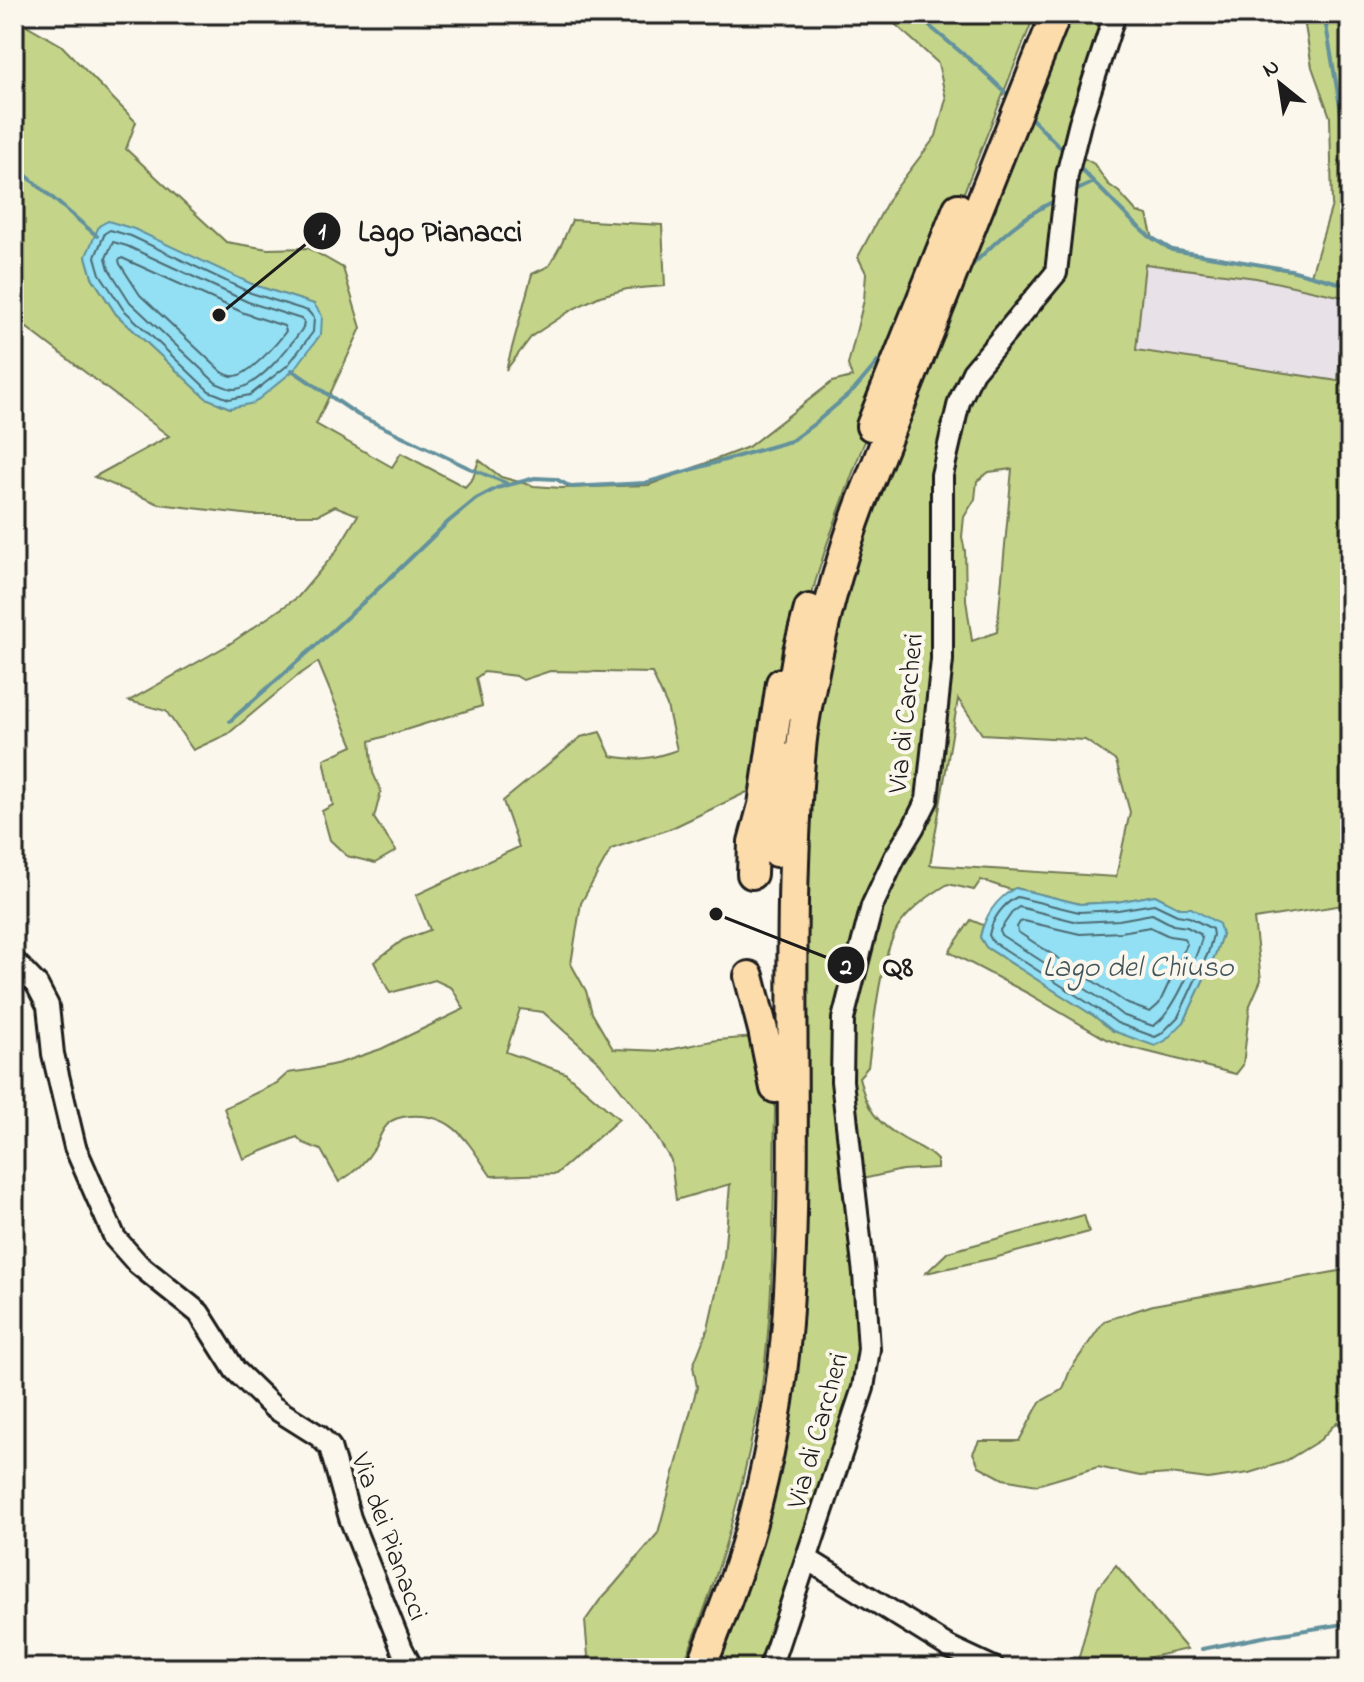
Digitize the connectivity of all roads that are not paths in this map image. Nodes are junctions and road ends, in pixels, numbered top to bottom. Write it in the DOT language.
graph roads {
  1 [pos="1035,14"];
  2 [pos="1056,14"];
  3 [pos="1115,14"];
  4 [pos="807,615"];
  5 [pos="752,874"];
  6 [pos="14,961"];
  7 [pos="749,976"];
  8 [pos="775,1088"];
  9 [pos="807,1559"];
  10 [pos="412,1668"];
  11 [pos="682,1668"];
  12 [pos="701,1668"];
  13 [pos="770,1668"];
  14 [pos="994,1668"];
  1 -- 4 [label="highway"];
  2 -- 12 [label="highway"];
  3 -- 9 [label="street, Via di Carcheri"];
  4 -- 5 [label="highway"];
  4 -- 8 [label="highway"];
  6 -- 10 [label="street, Via dei Pianacci"];
  7 -- 8 [label="highway"];
  8 -- 11 [label="highway"];
  9 -- 13 [label="street, Via di Carcheri"];
  9 -- 14 [label="street"];
}
